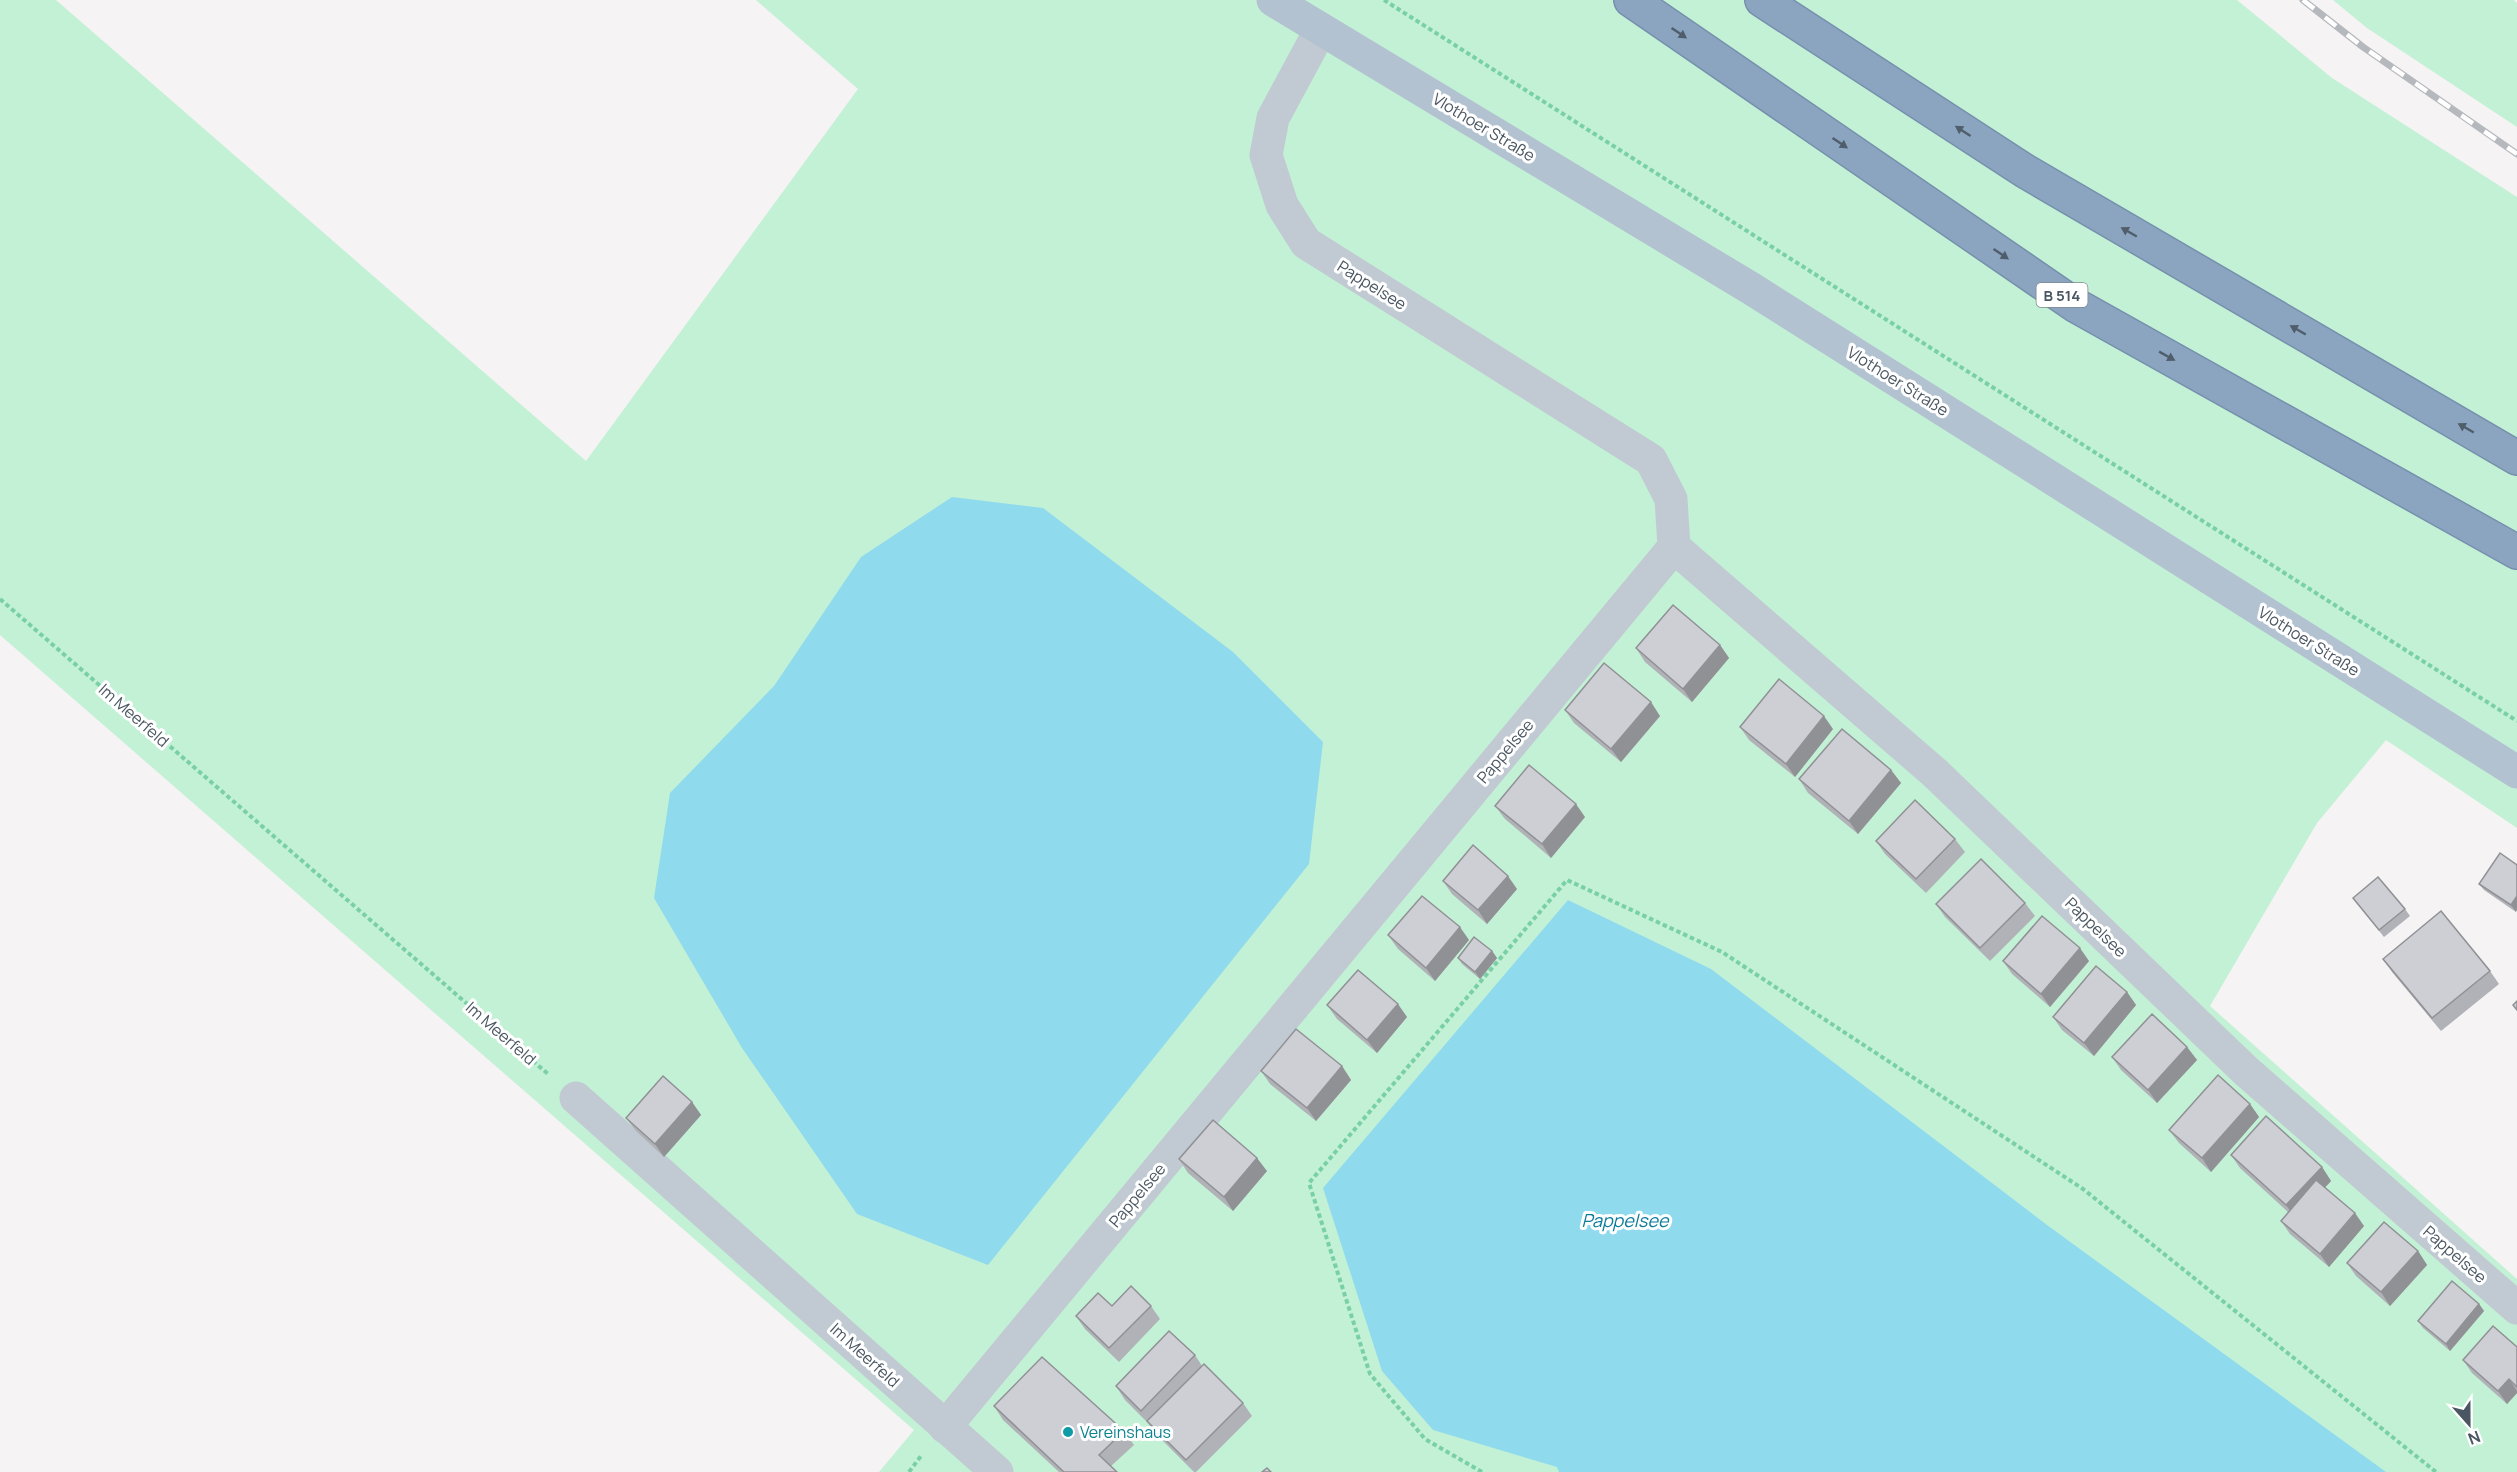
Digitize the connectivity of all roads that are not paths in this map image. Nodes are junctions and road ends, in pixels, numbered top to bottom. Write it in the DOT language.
graph roads {
  1 [pos="1273,0"];
  2 [pos="1631,0"];
  3 [pos="1762,0"];
  4 [pos="1321,29"];
  5 [pos="2517,458"];
  6 [pos="1674,547"];
  7 [pos="2517,552"];
  8 [pos="2517,772"];
  9 [pos="576,1098"];
  10 [pos="2517,1308"];
  11 [pos="945,1426"];
  12 [pos="997,1472"];
  1 -- 4 [label="main road, Vlothoer Straße"];
  2 -- 7 [label="highway, B 514, one-way"];
  5 -- 3 [label="highway, one-way"];
  4 -- 6 [label="street, Pappelsee"];
  4 -- 8 [label="main road, Vlothoer Straße"];
  6 -- 10 [label="street, Pappelsee"];
  6 -- 11 [label="street, Pappelsee"];
  9 -- 11 [label="street, Im Meerfeld"];
  11 -- 12 [label="street, Im Meerfeld"];
}
